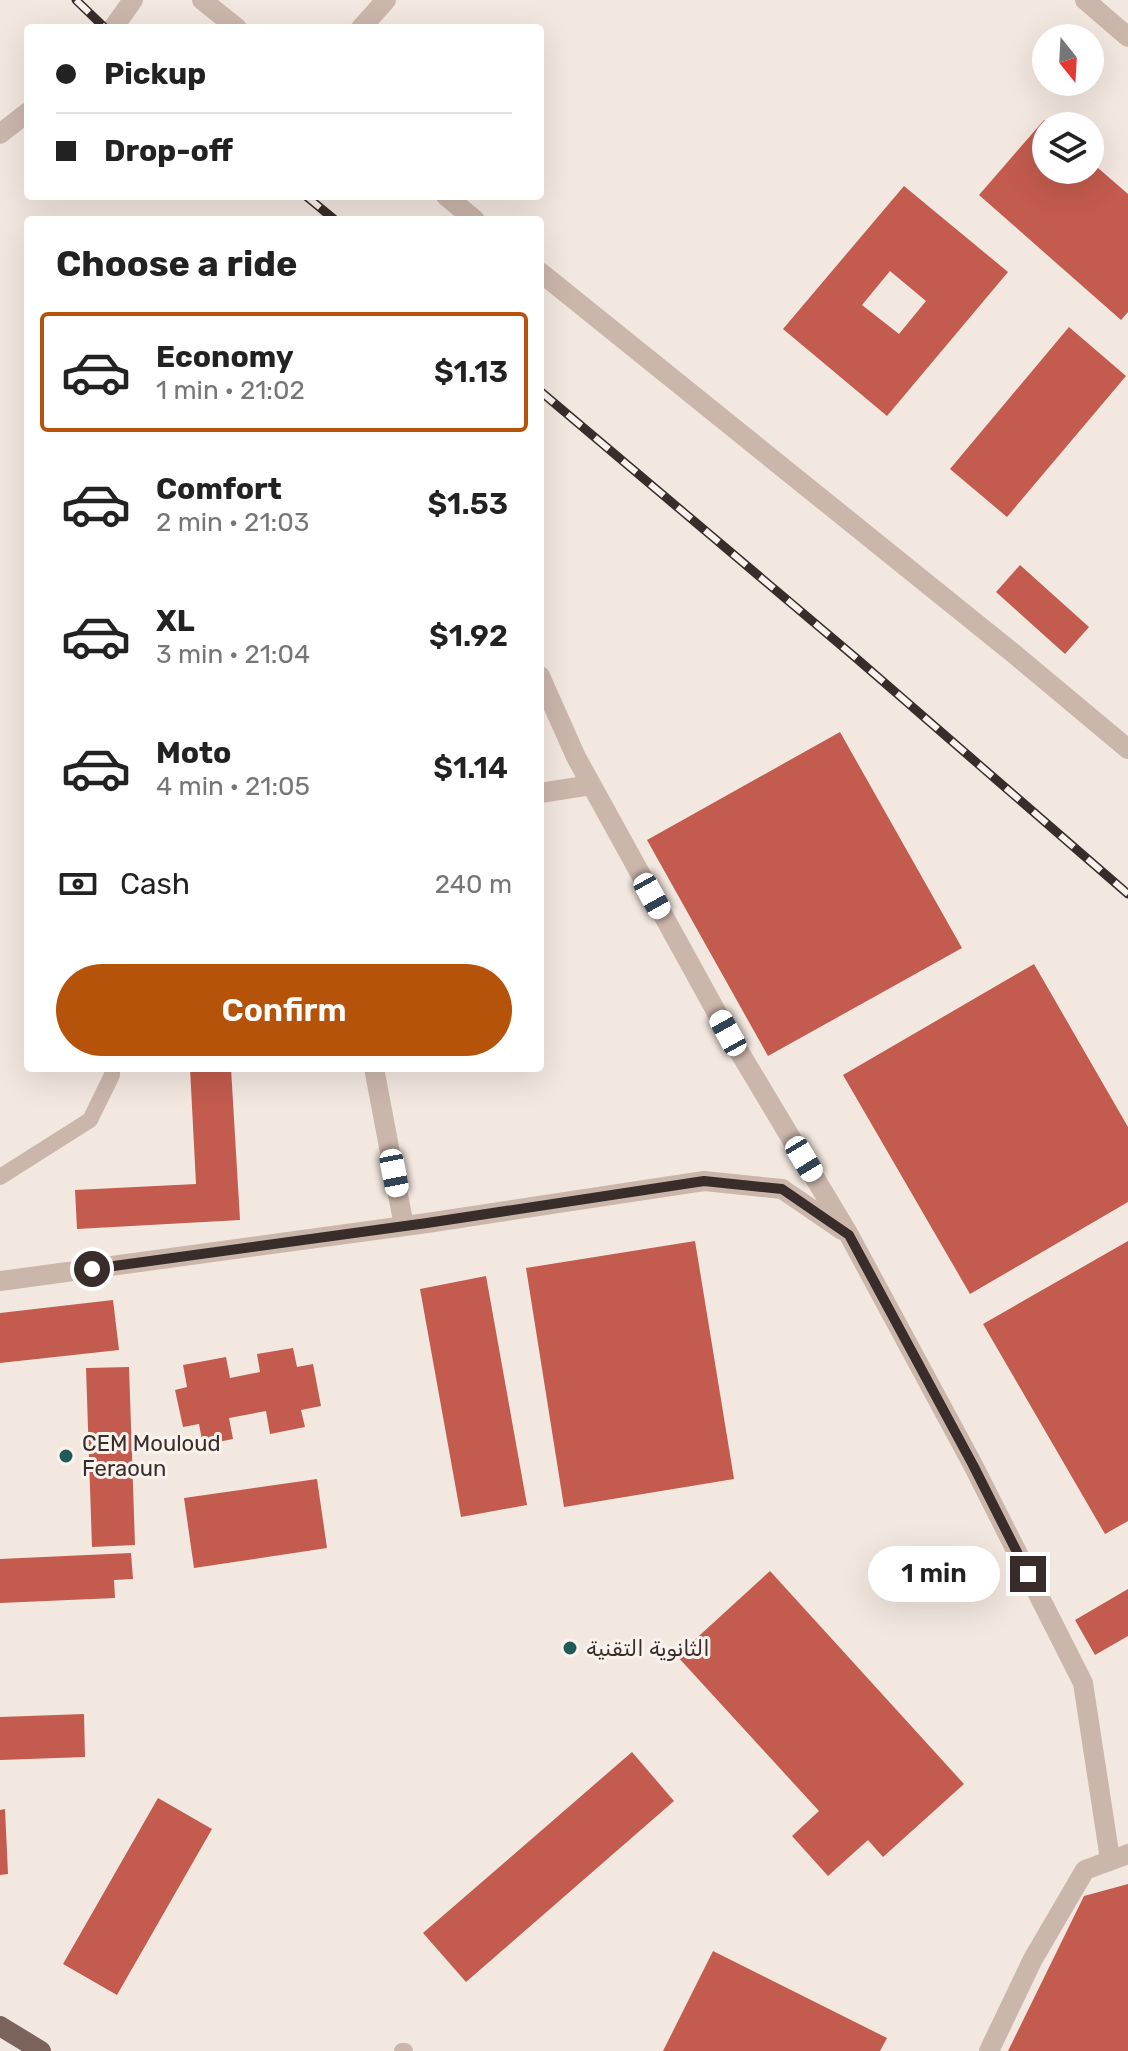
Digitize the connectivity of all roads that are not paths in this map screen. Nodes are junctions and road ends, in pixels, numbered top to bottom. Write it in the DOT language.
graph roads {
  1 [pos="133,0"];
  2 [pos="202,0"];
  3 [pos="386,0"];
  4 [pos="1085,0"];
  5 [pos="116,24"];
  6 [pos="232,24"];
  7 [pos="365,24"];
  8 [pos="1128,37"];
  9 [pos="24,115"];
  10 [pos="0,134"];
  11 [pos="451,200"];
  12 [pos="470,216"];
  13 [pos="544,275"];
  14 [pos="544,685"];
  15 [pos="1128,749"];
  16 [pos="591,785"];
  17 [pos="544,792"];
  18 [pos="112,1072"];
  19 [pos="375,1072"];
  20 [pos="0,1177"];
  21 [pos="404,1226"];
  22 [pos="849,1235"];
  23 [pos="0,1281"];
  24 [pos="1119,1856"];
  25 [pos="0,2026"];
  26 [pos="41,2051"];
  27 [pos="989,2051"];
  1 -- 5 [label="street"];
  2 -- 6 [label="street"];
  3 -- 7 [label="street"];
  4 -- 8 [label="street"];
  9 -- 10 [label="street"];
  11 -- 12 [label="street"];
  13 -- 15 [label="street"];
  14 -- 16 [label="street"];
  16 -- 17 [label="street"];
  16 -- 22 [label="street"];
  18 -- 20 [label="lane"];
  19 -- 21 [label="street"];
  21 -- 22 [label="street"];
  21 -- 23 [label="street"];
  22 -- 24 [label="street"];
  24 -- 27 [label="street"];
  25 -- 26 [label="main road"];
}
